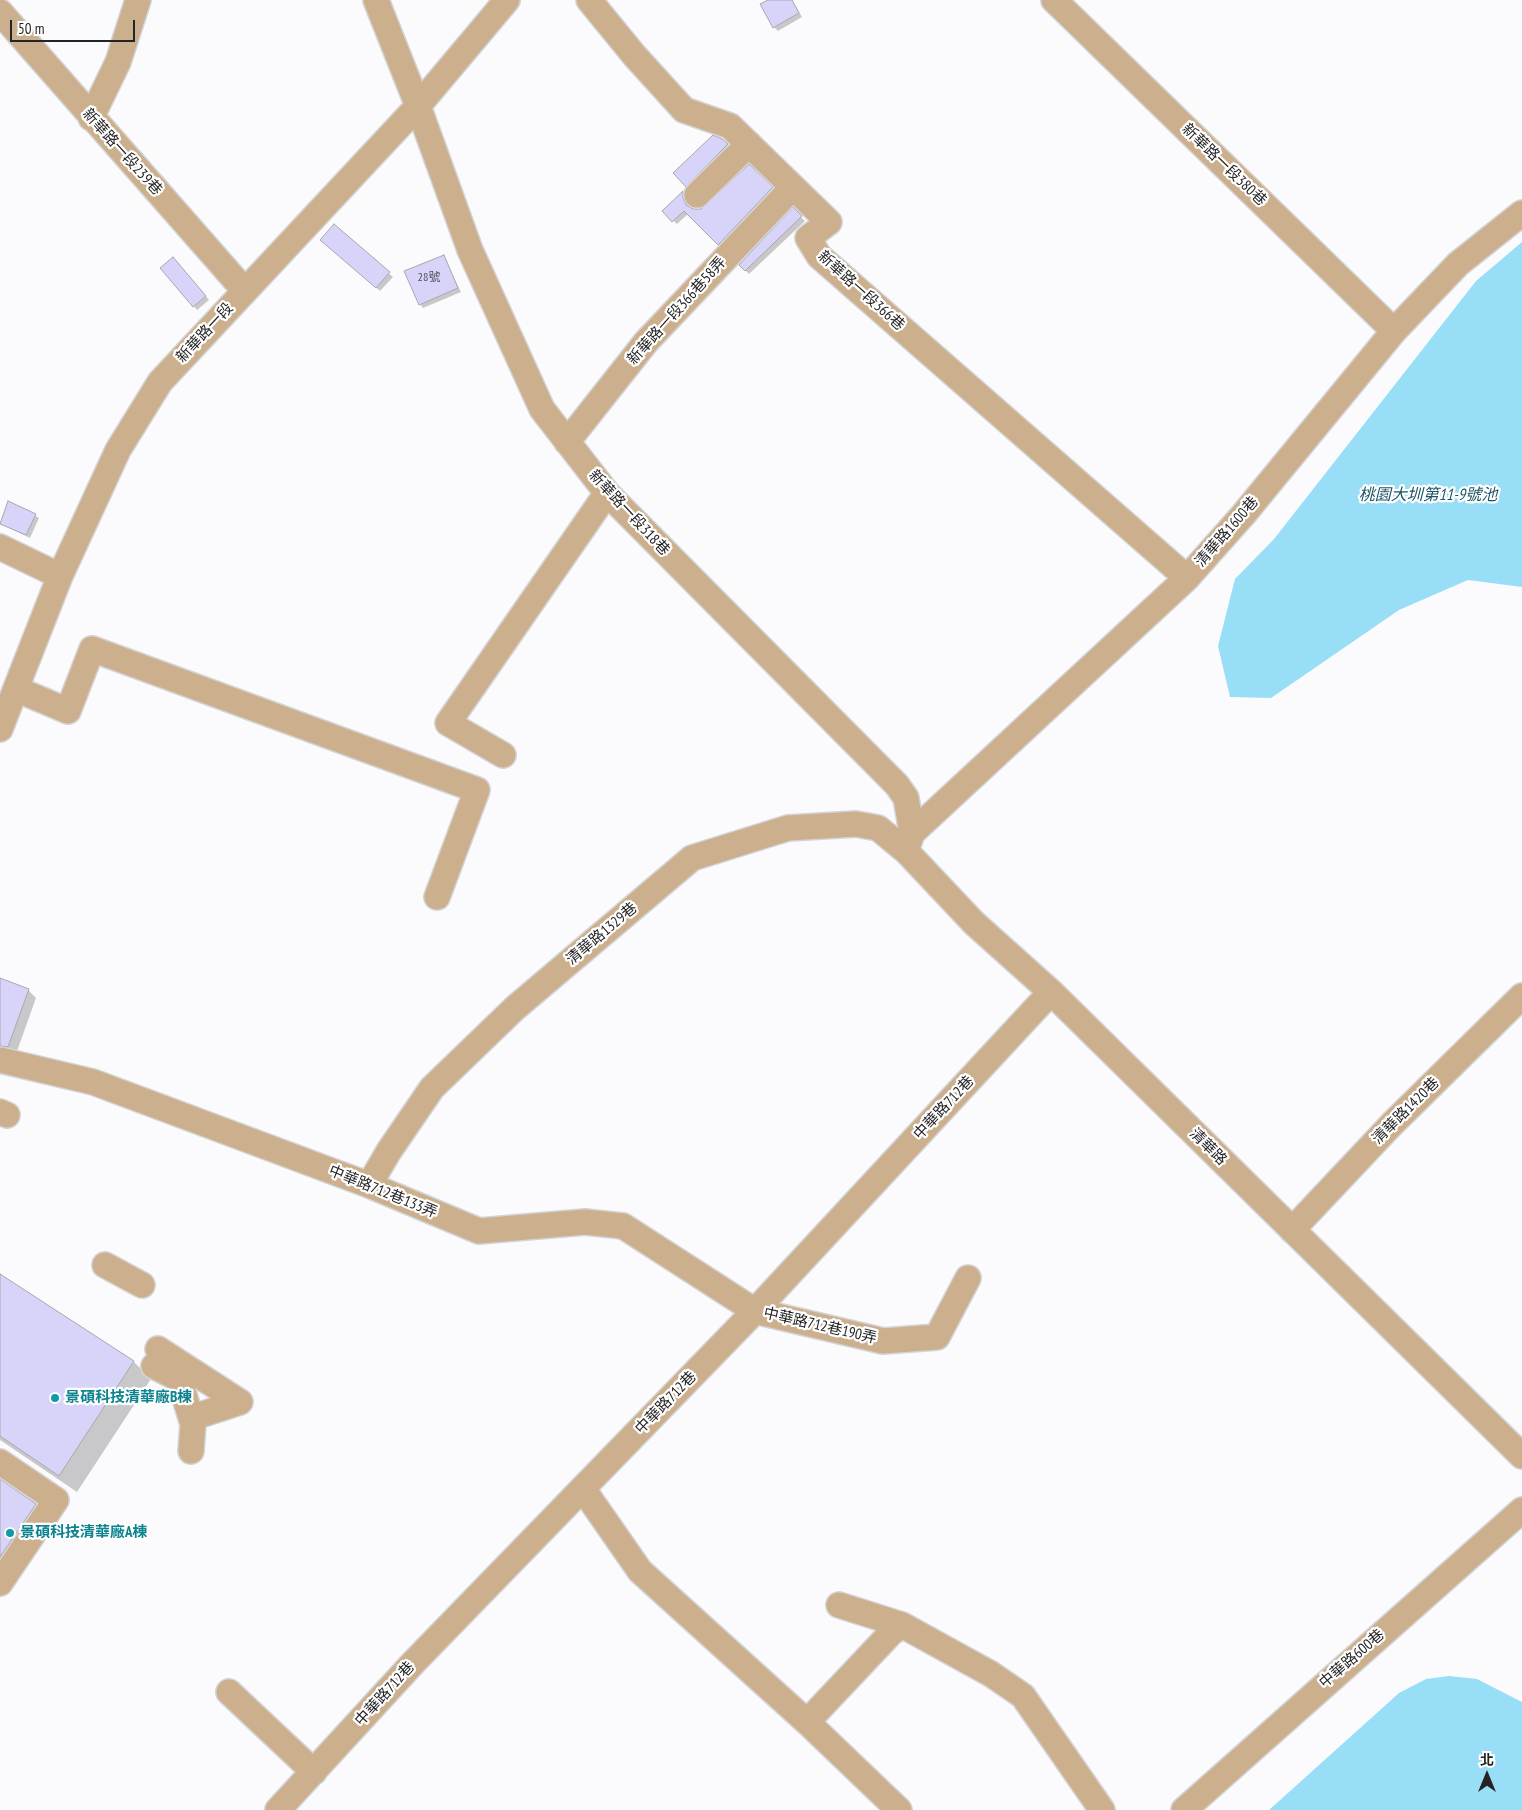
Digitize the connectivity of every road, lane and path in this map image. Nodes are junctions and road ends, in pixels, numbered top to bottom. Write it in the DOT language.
graph roads {
  1 [pos="138,0"];
  2 [pos="376,0"];
  3 [pos="507,0"];
  4 [pos="589,0"];
  5 [pos="1054,0"];
  6 [pos="0,12"];
  7 [pos="418,106"];
  8 [pos="91,118"];
  9 [pos="749,144"];
  10 [pos="793,186"];
  11 [pos="697,195"];
  12 [pos="1522,213"];
  13 [pos="245,291"];
  14 [pos="1394,331"];
  15 [pos="567,442"];
  16 [pos="606,493"];
  17 [pos="0,546"];
  18 [pos="60,576"];
  19 [pos="1188,578"];
  20 [pos="16,689"];
  21 [pos="0,729"];
  22 [pos="503,754"];
  23 [pos="909,842"];
  24 [pos="438,897"];
  25 [pos="1051,992"];
  26 [pos="1522,996"];
  27 [pos="0,1060"];
  28 [pos="369,1185"];
  29 [pos="1292,1230"];
  30 [pos="105,1265"];
  31 [pos="968,1278"];
  32 [pos="142,1285"];
  33 [pos="755,1311"];
  34 [pos="191,1418"];
  35 [pos="191,1451"];
  36 [pos="1522,1456"];
  37 [pos="0,1462"];
  38 [pos="583,1489"];
  39 [pos="1522,1510"];
  40 [pos="0,1583"];
  41 [pos="838,1605"];
  42 [pos="902,1625"];
  43 [pos="229,1692"];
  44 [pos="806,1722"];
  45 [pos="314,1772"];
  46 [pos="278,1810"];
  47 [pos="899,1810"];
  48 [pos="1102,1810"];
  49 [pos="1184,1810"];
  1 -- 8 [label="street"];
  2 -- 7 [label="street, 新華路一段318巷"];
  3 -- 7 [label="street, 新華路一段"];
  4 -- 9 [label="street, 新華路一段366巷"];
  5 -- 14 [label="street, 新華路一段380巷"];
  6 -- 8 [label="street, 新華路一段239巷"];
  7 -- 13 [label="street, 新華路一段"];
  7 -- 15 [label="street, 新華路一段318巷"];
  8 -- 13 [label="street, 新華路一段239巷"];
  9 -- 10 [label="street, 新華路一段366巷"];
  9 -- 11 [label="street"];
  10 -- 15 [label="street, 新華路一段366巷58弄"];
  10 -- 19 [label="street, 新華路一段366巷"];
  12 -- 14 [label="street, 清華路1600巷"];
  13 -- 18 [label="street, 新華路一段"];
  14 -- 19 [label="street, 清華路1600巷"];
  15 -- 16 [label="street, 新華路一段318巷"];
  16 -- 22 [label="street"];
  16 -- 23 [label="street, 新華路一段318巷"];
  17 -- 18 [label="street"];
  18 -- 20 [label="street, 新華路一段"];
  19 -- 23 [label="street, 清華路1600巷"];
  20 -- 21 [label="street, 新華路一段"];
  20 -- 24 [label="street"];
  23 -- 25 [label="street, 清華路"];
  23 -- 28 [label="street, 清華路1329巷"];
  25 -- 29 [label="street, 清華路"];
  25 -- 33 [label="street, 中華路712巷"];
  26 -- 29 [label="street, 清華路1420巷"];
  27 -- 28 [label="street, 中華路712巷133弄"];
  28 -- 33 [label="street, 中華路712巷133弄"];
  29 -- 36 [label="street, 清華路"];
  30 -- 32 [label="street"];
  31 -- 33 [label="street, 中華路712巷190弄"];
  33 -- 38 [label="street, 中華路712巷"];
  34 -- 34 [label="street"];
  34 -- 35 [label="street"];
  37 -- 40 [label="street"];
  38 -- 44 [label="street"];
  38 -- 45 [label="street, 中華路712巷"];
  39 -- 49 [label="street, 中華路600巷"];
  41 -- 42 [label="street"];
  42 -- 44 [label="street"];
  42 -- 48 [label="street"];
  43 -- 45 [label="street"];
  44 -- 47 [label="street"];
  45 -- 46 [label="street, 中華路712巷"];
}
